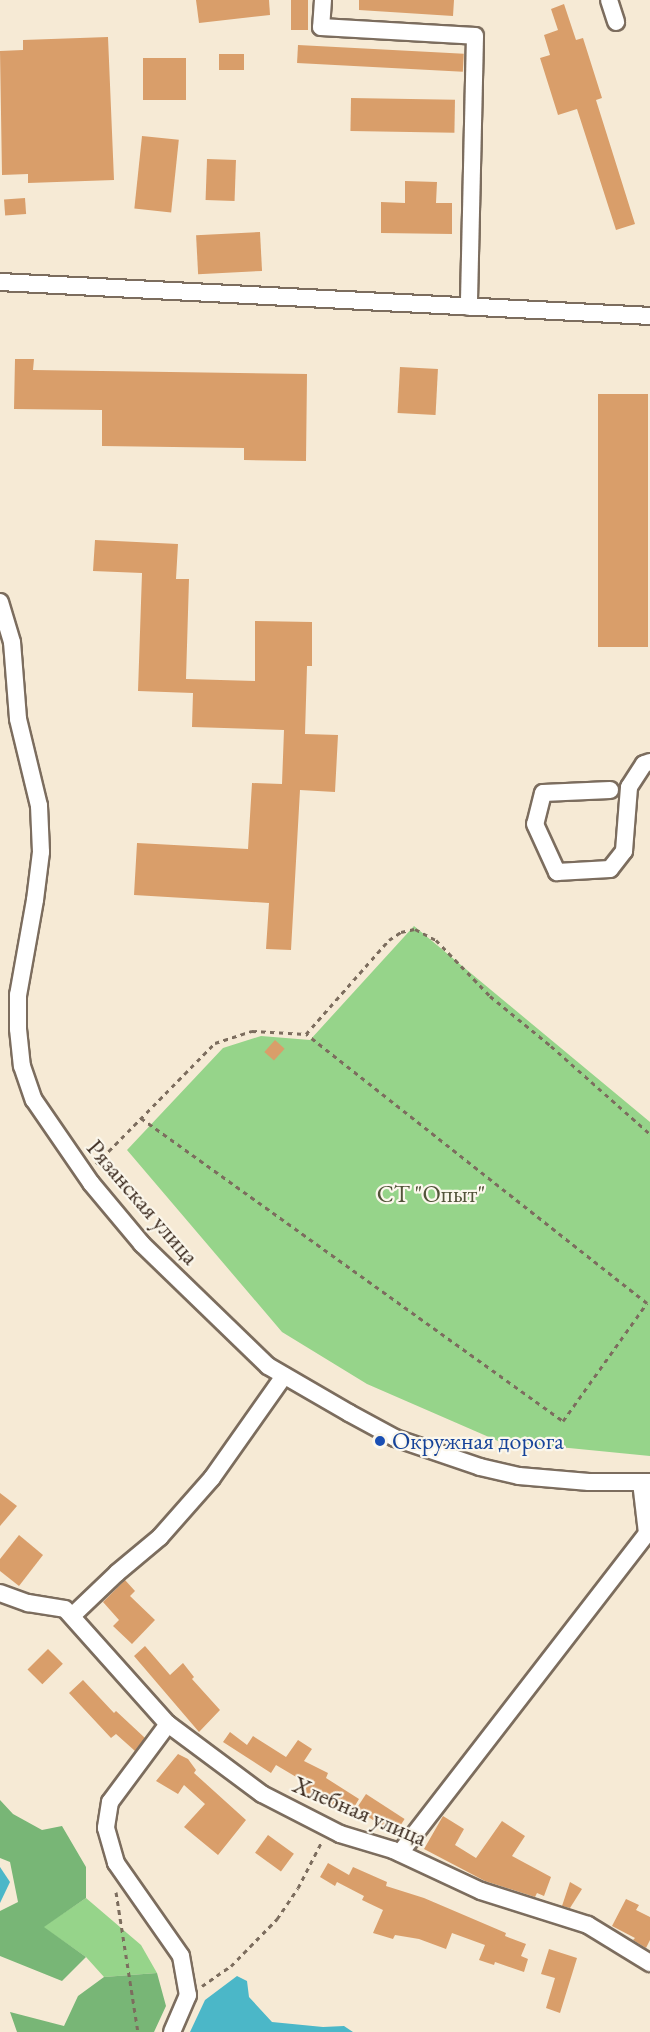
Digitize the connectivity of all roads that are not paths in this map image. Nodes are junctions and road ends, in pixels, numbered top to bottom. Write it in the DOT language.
graph roads {
  1 [pos="323,0"];
  2 [pos="609,0"];
  3 [pos="616,22"];
  4 [pos="0,282"];
  5 [pos="469,307"];
  6 [pos="650,316"];
  7 [pos="0,602"];
  8 [pos="6,644"];
  9 [pos="650,762"];
  10 [pos="610,790"];
  11 [pos="284,1376"];
  12 [pos="646,1482"];
  13 [pos="0,1593"];
  14 [pos="72,1616"];
  15 [pos="168,1724"];
  16 [pos="400,1853"];
  17 [pos="650,1964"];
  18 [pos="172,2032"];
  1 -- 5 [label="street"];
  2 -- 3 [label="street"];
  4 -- 5 [label="street"];
  5 -- 6 [label="street"];
  7 -- 8 [label="street, Рязанская улица"];
  8 -- 11 [label="street, Рязанская улица"];
  9 -- 10 [label="street"];
  11 -- 12 [label="street, Рязанская улица"];
  11 -- 14 [label="street"];
  12 -- 16 [label="street"];
  13 -- 14 [label="street, Хлебная улица"];
  14 -- 15 [label="street, Хлебная улица"];
  15 -- 16 [label="street, Хлебная улица"];
  15 -- 18 [label="street"];
  16 -- 17 [label="street, Хлебная улица"];
}
